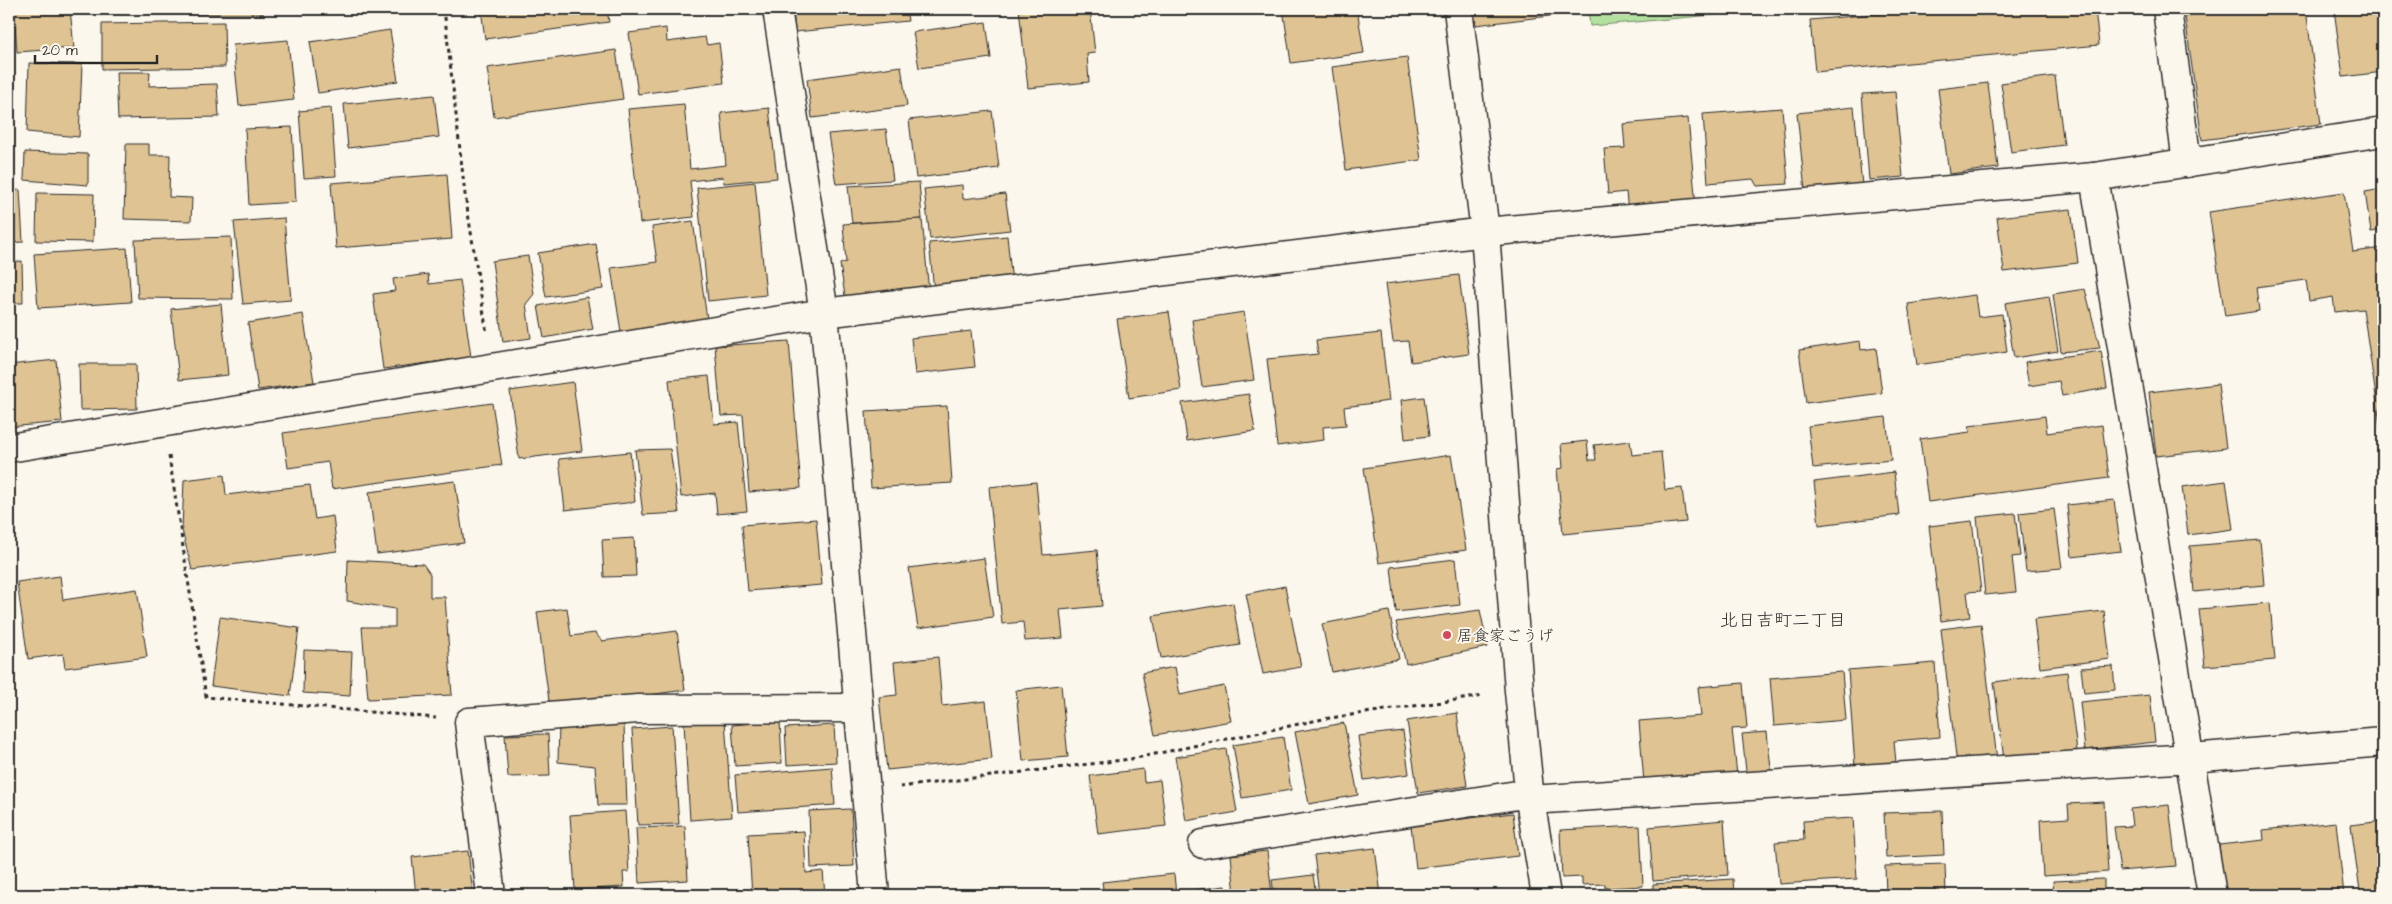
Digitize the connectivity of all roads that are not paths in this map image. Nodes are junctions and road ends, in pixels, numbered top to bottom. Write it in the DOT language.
graph roads {
  1 [pos="777,9"];
  2 [pos="1458,9"];
  3 [pos="2167,9"];
  4 [pos="2383,132"];
  5 [pos="2187,163"];
  6 [pos="2094,177"];
  7 [pos="1485,232"];
  8 [pos="824,313"];
  9 [pos="9,448"];
  10 [pos="858,708"];
  11 [pos="2383,742"];
  12 [pos="2191,758"];
  13 [pos="1530,796"];
  14 [pos="1203,844"];
  15 [pos="491,895"];
  16 [pos="875,895"];
  17 [pos="1546,895"];
  18 [pos="2212,895"];
  1 -- 8 [label="street"];
  2 -- 7 [label="street"];
  3 -- 5 [label="street"];
  4 -- 5 [label="street"];
  5 -- 6 [label="street"];
  6 -- 7 [label="street"];
  6 -- 12 [label="street"];
  7 -- 8 [label="street"];
  7 -- 13 [label="street"];
  8 -- 9 [label="street"];
  8 -- 10 [label="street"];
  10 -- 15 [label="street"];
  10 -- 16 [label="street"];
  11 -- 12 [label="street"];
  12 -- 13 [label="street"];
  12 -- 18 [label="street"];
  13 -- 14 [label="street"];
  13 -- 17 [label="street"];
}
